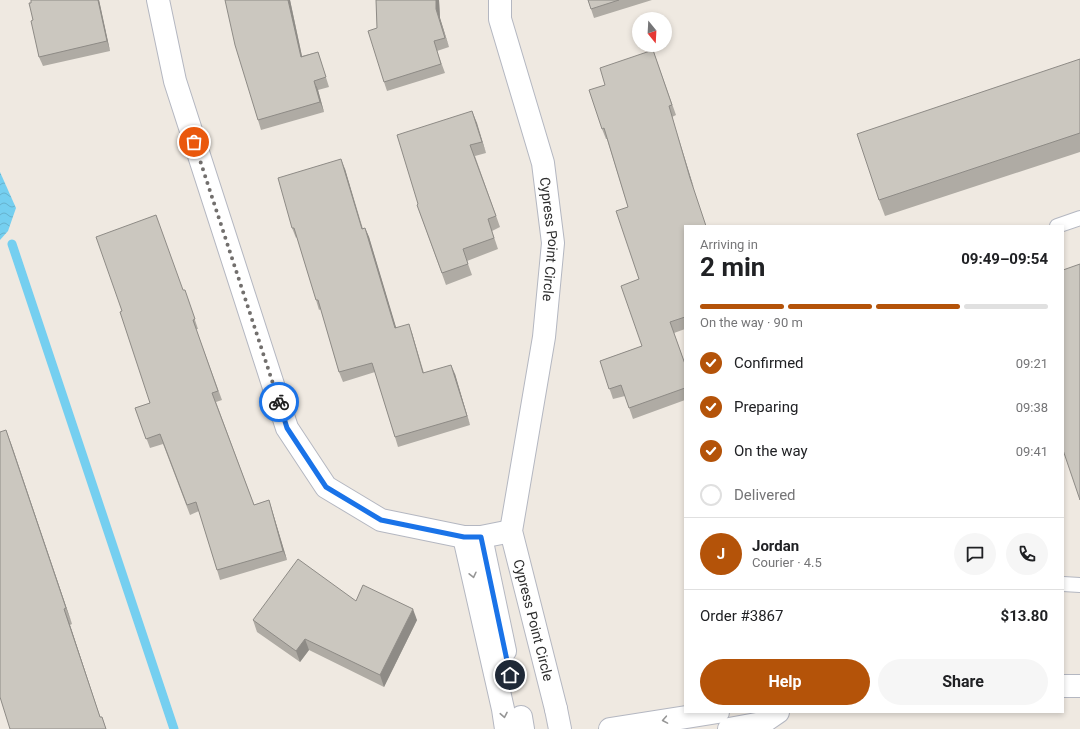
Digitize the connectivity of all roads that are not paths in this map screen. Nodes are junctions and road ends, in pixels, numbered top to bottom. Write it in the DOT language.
graph roads {
  1 [pos="158,0"];
  2 [pos="500,0"];
  3 [pos="1080,218"];
  4 [pos="1060,225"];
  5 [pos="511,531"];
  6 [pos="473,537"];
  7 [pos="1064,584"];
  8 [pos="1080,584"];
  9 [pos="1064,686"];
  10 [pos="1080,686"];
  11 [pos="712,713"];
  12 [pos="777,713"];
  13 [pos="558,719"];
  14 [pos="517,725"];
  15 [pos="610,729"];
  16 [pos="730,729"];
  1 -- 6 [label="street"];
  2 -- 5 [label="street, Cypress Point Circle"];
  3 -- 4 [label="lane"];
  5 -- 6 [label="street"];
  5 -- 13 [label="street, Cypress Point Circle"];
  6 -- 14 [label="street, one-way"];
  7 -- 8 [label="lane"];
  9 -- 10 [label="street"];
  11 -- 15 [label="street, one-way"];
  12 -- 16 [label="street"];
}
